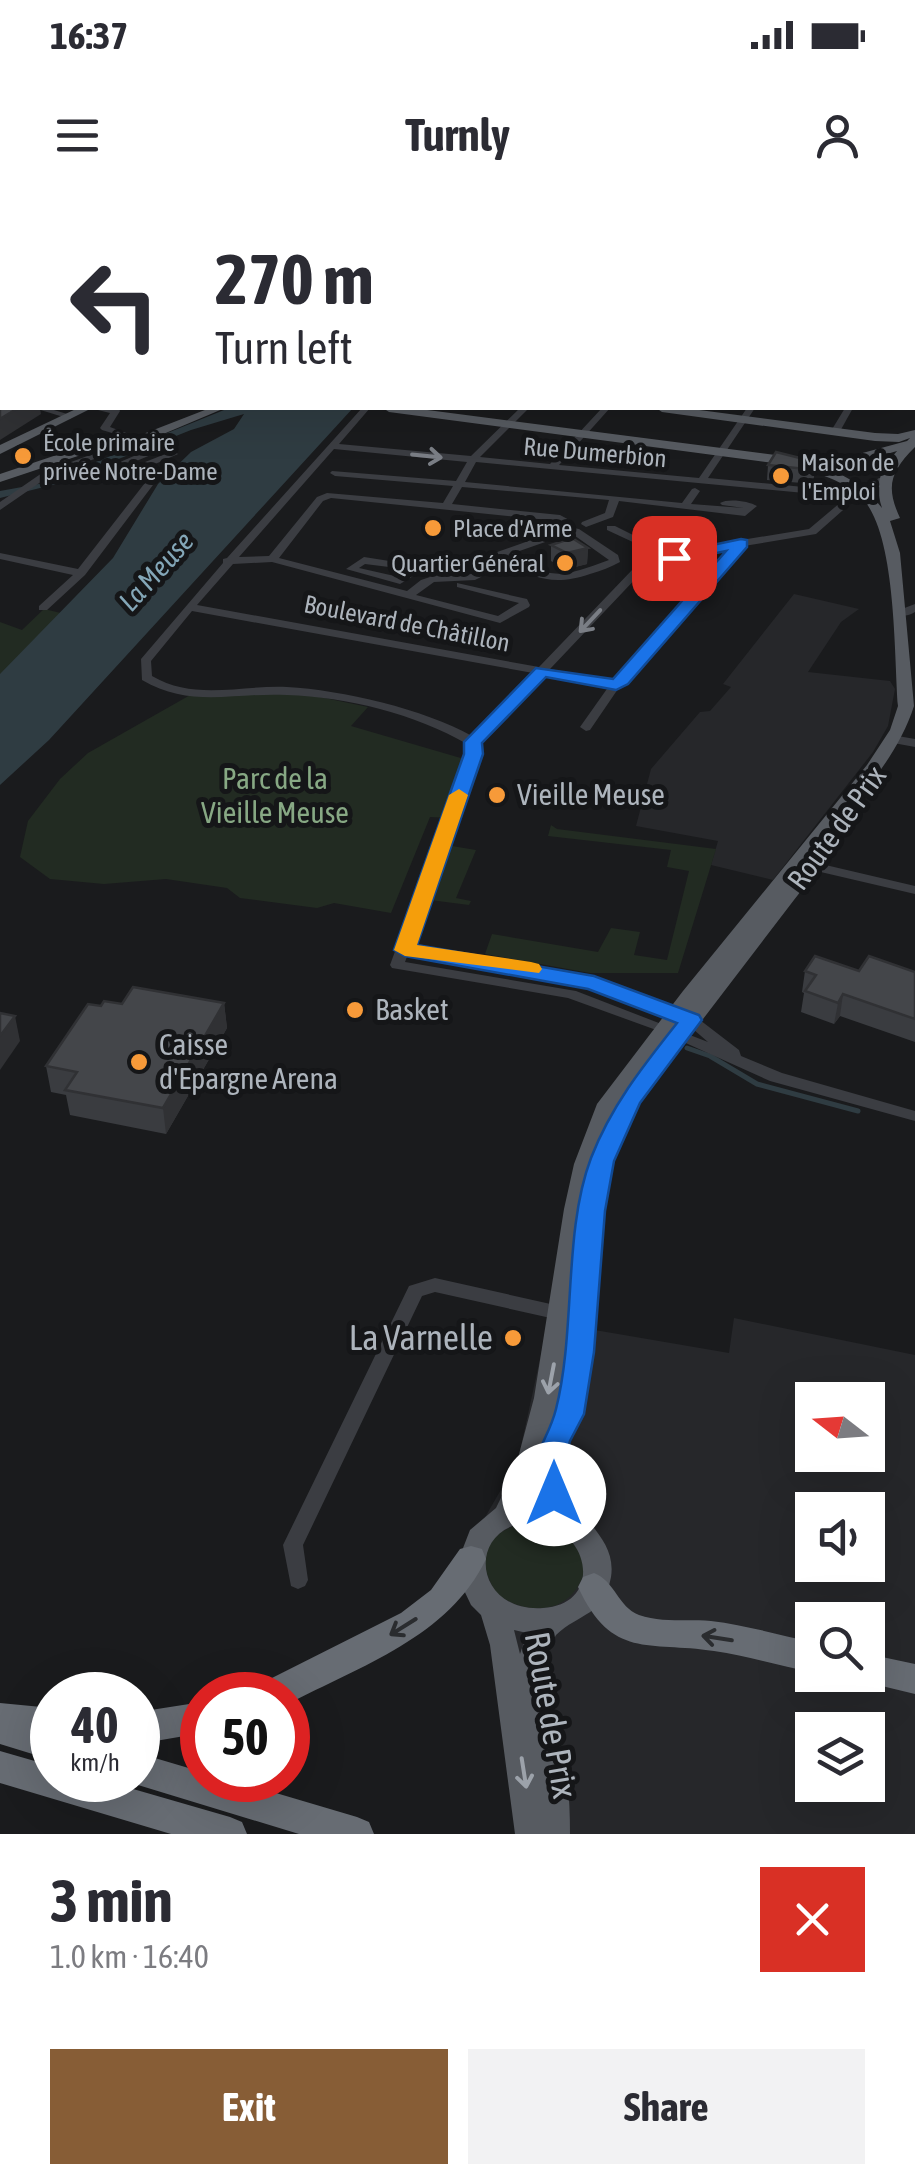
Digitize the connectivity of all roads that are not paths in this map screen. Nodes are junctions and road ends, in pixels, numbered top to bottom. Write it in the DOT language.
graph roads {
  1 [pos="46,410"];
  2 [pos="82,410"];
  3 [pos="109,410"];
  4 [pos="214,410"];
  5 [pos="364,410"];
  6 [pos="432,410"];
  7 [pos="523,410"];
  8 [pos="604,410"];
  9 [pos="696,410"];
  10 [pos="848,410"];
  11 [pos="747,413"];
  12 [pos="70,416"];
  13 [pos="510,424"];
  14 [pos="836,431"];
  15 [pos="584,434"];
  16 [pos="132,438"];
  17 [pos="914,438"];
  18 [pos="330,446"];
  19 [pos="159,448"];
  20 [pos="898,448"];
  21 [pos="0,450"];
  22 [pos="721,451"];
  23 [pos="472,460"];
  24 [pos="792,461"];
  25 [pos="552,467"];
  26 [pos="334,473"];
  27 [pos="0,478"];
  28 [pos="459,483"];
  29 [pos="871,484"];
  30 [pos="699,485"];
  31 [pos="615,498"];
  32 [pos="779,498"];
  33 [pos="724,503"];
  34 [pos="446,506"];
  35 [pos="685,506"];
  36 [pos="0,507"];
  37 [pos="609,515"];
  38 [pos="570,528"];
  39 [pos="611,528"];
  40 [pos="589,542"];
  41 [pos="741,544"];
  42 [pos="654,548"];
  43 [pos="500,555"];
  44 [pos="0,556"];
  45 [pos="272,560"];
  46 [pos="226,561"];
  47 [pos="412,569"];
  48 [pos="81,573"];
  49 [pos="440,580"];
  50 [pos="403,594"];
  51 [pos="189,607"];
  52 [pos="42,608"];
  53 [pos="907,610"];
  54 [pos="542,672"];
  55 [pos="911,681"];
  56 [pos="616,684"];
  57 [pos="586,727"];
  58 [pos="903,741"];
  59 [pos="473,742"];
  60 [pos="804,864"];
  61 [pos="915,890"];
  62 [pos="405,950"];
  63 [pos="678,1024"];
  64 [pos="915,1116"];
  65 [pos="572,1316"];
  66 [pos="506,1515"];
  67 [pos="569,1520"];
  68 [pos="471,1559"];
  69 [pos="298,1580"];
  70 [pos="594,1587"];
  71 [pos="493,1608"];
  72 [pos="549,1621"];
  73 [pos="795,1653"];
  74 [pos="885,1673"];
  75 [pos="310,1675"];
  76 [pos="915,1679"];
  77 [pos="0,1718"];
  78 [pos="30,1721"];
  79 [pos="0,1728"];
  80 [pos="30,1737"];
  81 [pos="0,1766"];
  82 [pos="160,1776"];
  83 [pos="230,1834"];
  84 [pos="357,1834"];
  85 [pos="530,1834"];
  86 [pos="556,1834"];
  1 -- 12 [label="street"];
  2 -- 12 [label="main road"];
  3 -- 16 [label="street"];
  4 -- 16 [label="main road"];
  5 -- 18 [label="street"];
  6 -- 13 [label="main road"];
  7 -- 13 [label="street"];
  8 -- 15 [label="street"];
  9 -- 11 [label="main road"];
  10 -- 14 [label="street"];
  11 -- 14 [label="main road"];
  11 -- 22 [label="street"];
  12 -- 21 [label="main road"];
  13 -- 15 [label="main road"];
  13 -- 23 [label="street"];
  14 -- 17 [label="main road"];
  15 -- 22 [label="main road"];
  15 -- 25 [label="street"];
  16 -- 27 [label="main road"];
  16 -- 36 [label="street"];
  17 -- 20 [label="main road"];
  17 -- 29 [label="main road"];
  18 -- 23 [label="street, Rue Dumerbion, one-way"];
  18 -- 46 [label="street"];
  19 -- 48 [label="street"];
  20 -- 24 [label="main road"];
  20 -- 29 [label="main road"];
  22 -- 24 [label="main road"];
  22 -- 30 [label="street"];
  23 -- 25 [label="street, Rue Dumerbion"];
  23 -- 28 [label="street"];
  24 -- 29 [label="main road"];
  25 -- 30 [label="street, Rue Dumerbion"];
  26 -- 28 [label="street"];
  28 -- 31 [label="street"];
  28 -- 34 [label="street"];
  29 -- 30 [label="street, Rue Dumerbion"];
  29 -- 41 [label="street"];
  29 -- 53 [label="main road, Route de Prix"];
  29 -- 53 [label="main road, Route de Prix"];
  30 -- 32 [label="street"];
  30 -- 35 [label="street"];
  31 -- 35 [label="street"];
  31 -- 37 [label="street"];
  33 -- 35 [label="street"];
  34 -- 38 [label="street"];
  34 -- 45 [label="street"];
  37 -- 38 [label="street"];
  37 -- 39 [label="street"];
  38 -- 40 [label="street"];
  38 -- 43 [label="street"];
  39 -- 40 [label="street"];
  39 -- 42 [label="street"];
  40 -- 43 [label="street"];
  41 -- 54 [label="street, one-way"];
  41 -- 56 [label="street"];
  43 -- 49 [label="street"];
  44 -- 48 [label="street"];
  45 -- 46 [label="street"];
  45 -- 50 [label="street"];
  46 -- 51 [label="street"];
  47 -- 47 [label="street"];
  47 -- 49 [label="street"];
  48 -- 52 [label="street"];
  49 -- 50 [label="street"];
  49 -- 50 [label="street"];
  51 -- 54 [label="street, Boulevard de Châtillon"];
  51 -- 59 [label="street"];
  53 -- 55 [label="main road, Route de Prix"];
  54 -- 56 [label="street, Boulevard de Châtillon"];
  54 -- 59 [label="street"];
  55 -- 58 [label="main road, Route de Prix"];
  56 -- 57 [label="street"];
  58 -- 60 [label="main road, Route de Prix"];
  59 -- 62 [label="street"];
  60 -- 61 [label="street"];
  60 -- 63 [label="main road, Route de Prix"];
  62 -- 63 [label="street"];
  62 -- 63 [label="street"];
  63 -- 64 [label="street"];
  63 -- 65 [label="main road, Route de Prix"];
  65 -- 66 [label="main road, Route de Prix, one-way"];
  65 -- 67 [label="main road, Route de Prix"];
  65 -- 69 [label="street"];
  66 -- 67 [label="main road"];
  66 -- 68 [label="main road, Route de Prix"];
  67 -- 70 [label="main road, Route de Prix"];
  68 -- 71 [label="main road, Route de Prix"];
  68 -- 75 [label="highway, one-way"];
  70 -- 72 [label="main road, Route de Prix"];
  73 -- 70 [label="highway, one-way"];
  71 -- 72 [label="main road, Route de Prix"];
  71 -- 85 [label="main road, Route de Prix, one-way"];
  72 -- 86 [label="main road, Route de Prix"];
  74 -- 76 [label="highway"];
  77 -- 78 [label="highway"];
  79 -- 80 [label="highway"];
  81 -- 83 [label="highway"];
  82 -- 84 [label="highway"];
}
